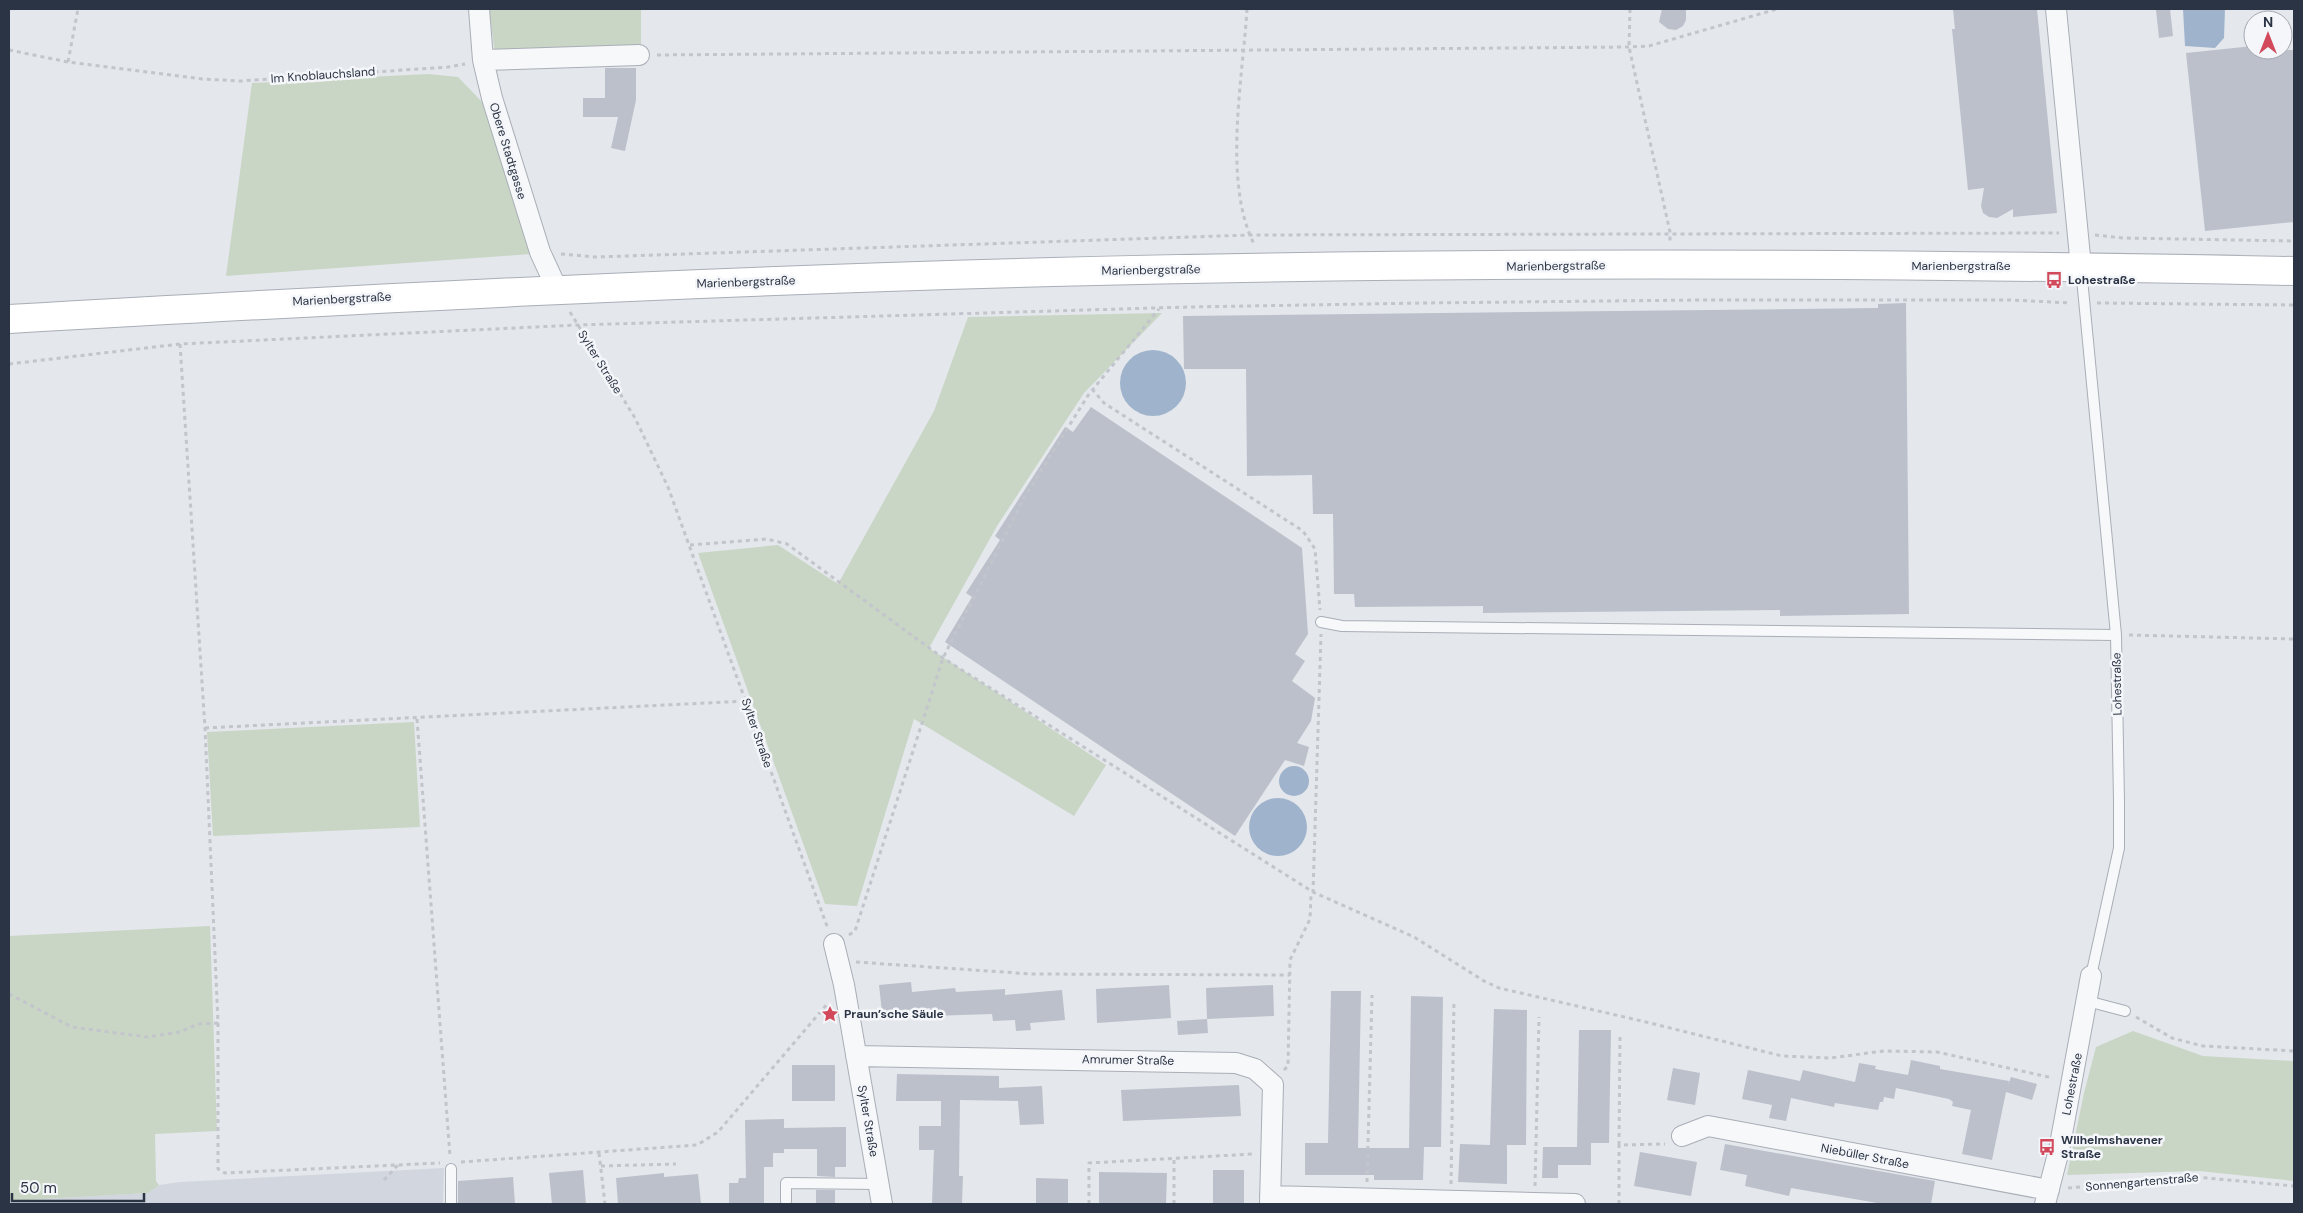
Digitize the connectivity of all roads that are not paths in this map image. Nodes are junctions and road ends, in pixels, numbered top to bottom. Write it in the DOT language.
graph roads {
  1 [pos="479,9"];
  2 [pos="2056,9"];
  3 [pos="638,55"];
  4 [pos="483,60"];
  5 [pos="2081,267"];
  6 [pos="2294,271"];
  7 [pos="558,289"];
  8 [pos="9,319"];
  9 [pos="1321,622"];
  10 [pos="2116,635"];
  11 [pos="834,944"];
  12 [pos="2091,976"];
  13 [pos="2087,1001"];
  14 [pos="2125,1011"];
  15 [pos="856,1056"];
  16 [pos="1682,1136"];
  17 [pos="446,1166"];
  18 [pos="879,1184"];
  19 [pos="2047,1197"];
  20 [pos="1270,1200"];
  21 [pos="786,1201"];
  22 [pos="451,1204"];
  23 [pos="882,1204"];
  24 [pos="1575,1204"];
  1 -- 4 [label="street, Obere Stadtgasse"];
  2 -- 5 [label="street, Lohestraße"];
  3 -- 4 [label="street"];
  4 -- 7 [label="street, Obere Stadtgasse"];
  5 -- 6 [label="main road, Marienbergstraße"];
  5 -- 7 [label="main road, Marienbergstraße"];
  5 -- 10 [label="lane, Lohestraße"];
  7 -- 8 [label="main road, Marienbergstraße"];
  9 -- 10 [label="lane"];
  10 -- 12 [label="lane, Lohestraße"];
  11 -- 15 [label="street, Sylter Straße"];
  12 -- 13 [label="street, Lohestraße"];
  13 -- 14 [label="lane"];
  13 -- 19 [label="street, Lohestraße"];
  15 -- 18 [label="street, Sylter Straße"];
  15 -- 20 [label="street, Amrumer Straße"];
  16 -- 19 [label="street, Niebüller Straße"];
  17 -- 22 [label="lane"];
  18 -- 21 [label="lane"];
  18 -- 23 [label="street, Sylter Straße"];
  20 -- 24 [label="street"];
}
